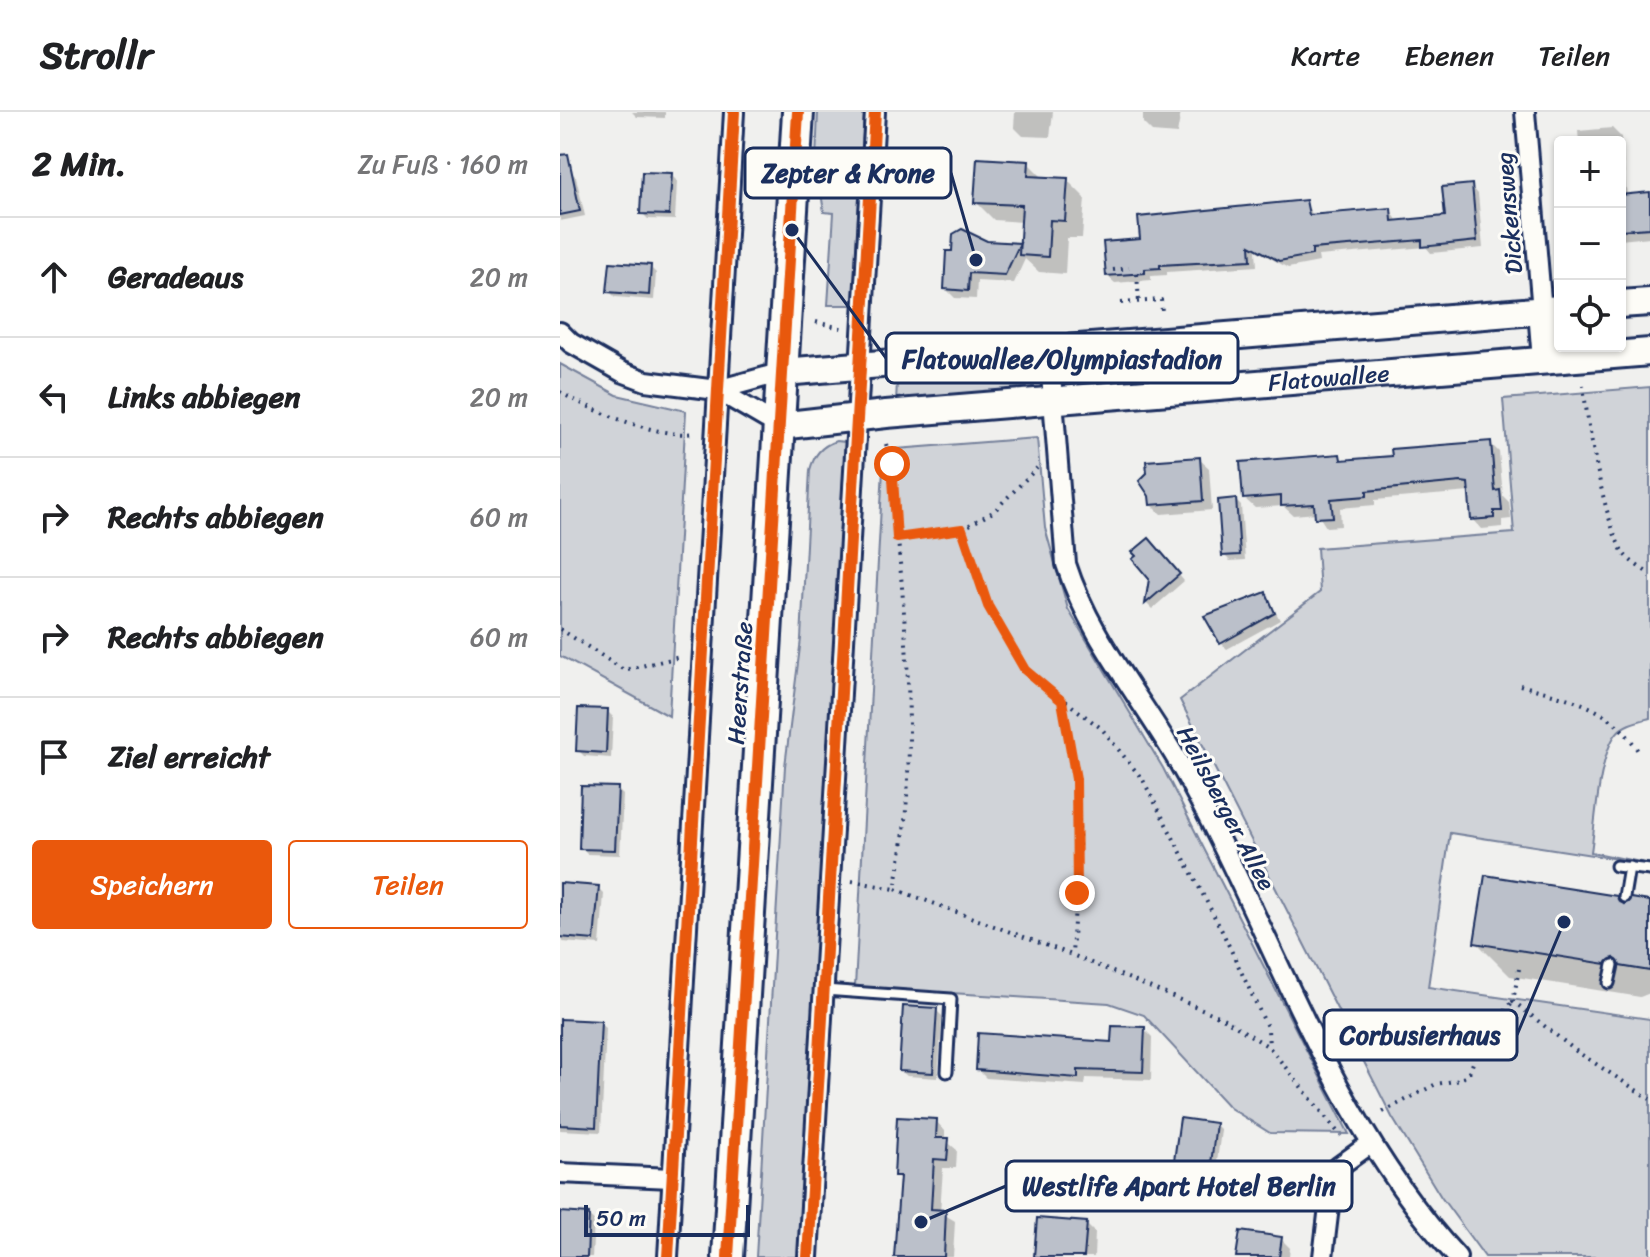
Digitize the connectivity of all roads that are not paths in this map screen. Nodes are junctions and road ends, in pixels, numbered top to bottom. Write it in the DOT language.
graph roads {
  1 [pos="734,112"];
  2 [pos="798,112"];
  3 [pos="875,112"];
  4 [pos="1525,112"];
  5 [pos="1650,302"];
  6 [pos="1626,304"];
  7 [pos="1551,310"];
  8 [pos="560,332"];
  9 [pos="1049,349"];
  10 [pos="1650,352"];
  11 [pos="1546,360"];
  12 [pos="861,364"];
  13 [pos="783,372"];
  14 [pos="717,390"];
  15 [pos="1051,400"];
  16 [pos="857,416"];
  17 [pos="779,426"];
  18 [pos="1616,866"];
  19 [pos="1629,867"];
  20 [pos="1650,870"];
  21 [pos="1624,897"];
  22 [pos="1613,965"];
  23 [pos="1609,983"];
  24 [pos="824,990"];
  25 [pos="947,1072"];
  26 [pos="1370,1144"];
  27 [pos="560,1173"];
  28 [pos="672,1178"];
  29 [pos="668,1257"];
  30 [pos="728,1257"];
  31 [pos="808,1257"];
  32 [pos="1323,1257"];
  33 [pos="1457,1257"];
  1 -- 14 [label="street, Heerstraße"];
  2 -- 13 [label="main road, Heerstraße"];
  3 -- 12 [label="street"];
  4 -- 7 [label="street, Dickensweg"];
  5 -- 6 [label="main road"];
  7 -- 9 [label="main road, Flatowallee"];
  7 -- 11 [label="main road"];
  8 -- 14 [label="street"];
  9 -- 12 [label="main road, Flatowallee"];
  9 -- 15 [label="street, Heilsberger Allee"];
  10 -- 11 [label="main road, Flatowallee"];
  11 -- 15 [label="main road, Flatowallee"];
  12 -- 13 [label="main road, Flatowallee"];
  12 -- 16 [label="street"];
  13 -- 14 [label="street"];
  13 -- 17 [label="main road, Heerstraße"];
  14 -- 17 [label="street"];
  14 -- 28 [label="street, Heerstraße"];
  15 -- 16 [label="main road, Flatowallee"];
  15 -- 26 [label="street, Heilsberger Allee"];
  16 -- 17 [label="main road, Flatowallee"];
  16 -- 24 [label="street"];
  17 -- 30 [label="main road, Heerstraße"];
  18 -- 19 [label="lane"];
  19 -- 20 [label="lane"];
  19 -- 21 [label="lane"];
  22 -- 23 [label="lane"];
  24 -- 25 [label="lane"];
  24 -- 31 [label="street"];
  26 -- 32 [label="street"];
  26 -- 33 [label="street, Heilsberger Allee"];
  27 -- 28 [label="street"];
  28 -- 29 [label="street, Heerstraße"];
}
